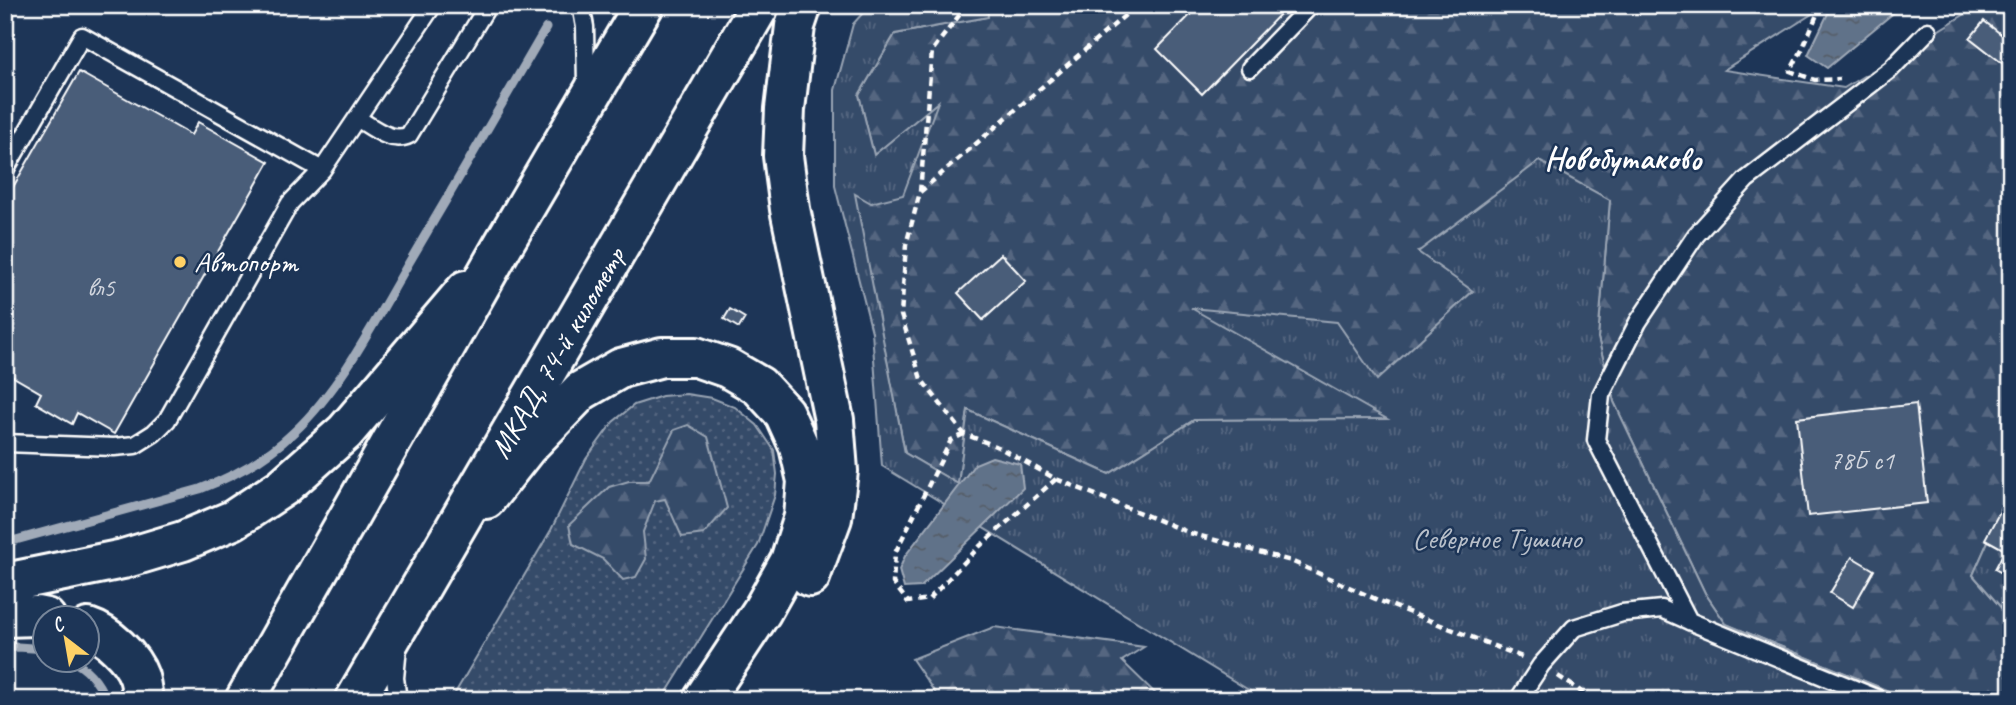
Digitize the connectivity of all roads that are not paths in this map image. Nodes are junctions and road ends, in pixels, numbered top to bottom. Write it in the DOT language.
graph roads {
  1 [pos="433,5"];
  2 [pos="488,5"];
  3 [pos="582,5"];
  4 [pos="644,5"];
  5 [pos="760,5"];
  6 [pos="802,5"];
  7 [pos="1311,5"];
  8 [pos="1928,32"];
  9 [pos="1250,68"];
  10 [pos="587,103"];
  11 [pos="357,118"];
  12 [pos="5,170"];
  13 [pos="322,170"];
  14 [pos="503,245"];
  15 [pos="5,443"];
  16 [pos="435,563"];
  17 [pos="5,583"];
  18 [pos="32,616"];
  19 [pos="5,617"];
  20 [pos="1689,621"];
  21 [pos="400,623"];
  22 [pos="102,633"];
  23 [pos="143,700"];
  24 [pos="245,700"];
  25 [pos="355,700"];
  26 [pos="398,700"];
  27 [pos="703,700"];
  28 [pos="732,700"];
  29 [pos="1518,700"];
  30 [pos="1881,700"];
  1 -- 11 [label="lane"];
  2 -- 11 [label="lane"];
  3 -- 10 [label="lane"];
  4 -- 10 [label="main road"];
  5 -- 16 [label="main road, МКАД, 74-й километр"];
  6 -- 28 [label="main road"];
  7 -- 9 [label="lane"];
  8 -- 20 [label="lane"];
  10 -- 14 [label="main road"];
  11 -- 13 [label="lane"];
  12 -- 13 [label="lane"];
  13 -- 15 [label="lane"];
  14 -- 17 [label="main road"];
  14 -- 24 [label="main road"];
  16 -- 21 [label="main road, МКАД, 74-й километр"];
  16 -- 27 [label="main road"];
  18 -- 19 [label="main road"];
  20 -- 29 [label="lane"];
  20 -- 30 [label="lane"];
  21 -- 25 [label="main road, МКАД, 74-й километр"];
  21 -- 26 [label="lane"];
  22 -- 23 [label="main road"];
}
